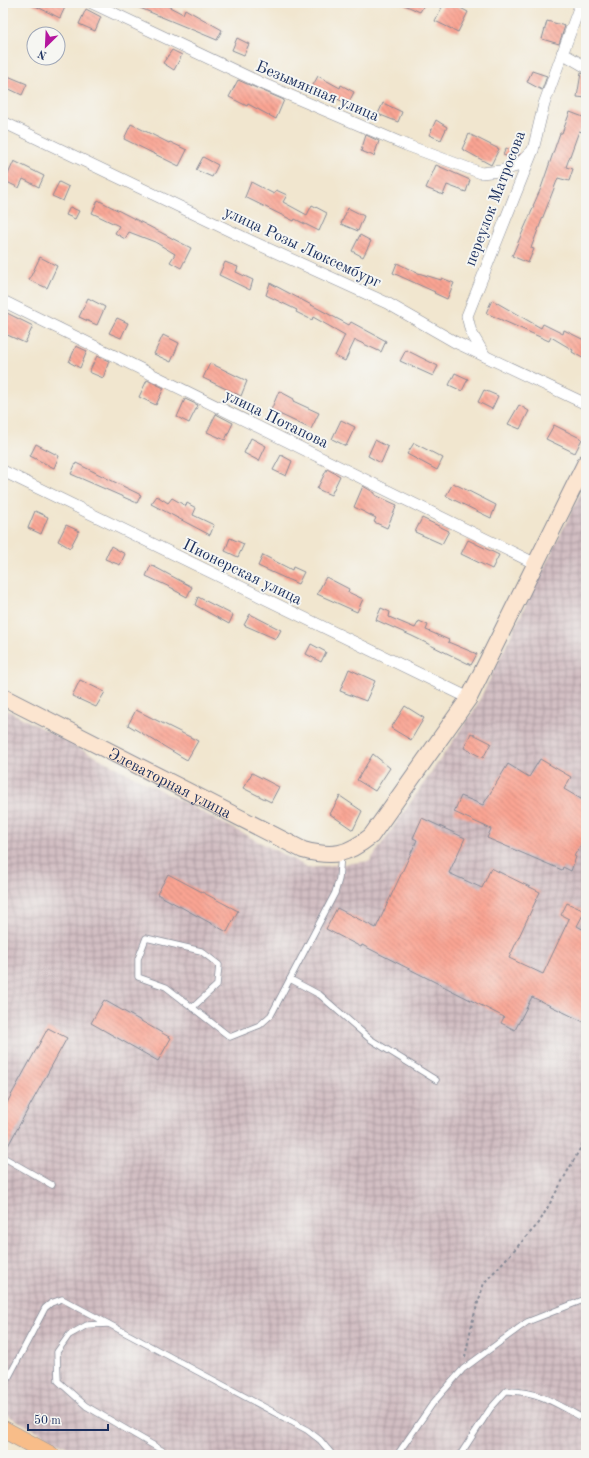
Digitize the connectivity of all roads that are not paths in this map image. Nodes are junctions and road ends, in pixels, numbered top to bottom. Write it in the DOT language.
graph roads {
  1 [pos="92,3"];
  2 [pos="579,3"];
  3 [pos="562,53"];
  4 [pos="586,67"];
  5 [pos="3,122"];
  6 [pos="533,150"];
  7 [pos="3,301"];
  8 [pos="485,357"];
  9 [pos="586,404"];
  10 [pos="586,462"];
  11 [pos="3,471"];
  12 [pos="536,564"];
  13 [pos="3,697"];
  14 [pos="469,698"];
  15 [pos="341,854"];
  16 [pos="290,979"];
  17 [pos="192,1008"];
  18 [pos="436,1080"];
  19 [pos="3,1156"];
  20 [pos="52,1185"];
  21 [pos="583,1300"];
  22 [pos="108,1324"];
  23 [pos="3,1388"];
  24 [pos="586,1420"];
  25 [pos="3,1429"];
  26 [pos="51,1455"];
  27 [pos="170,1455"];
  28 [pos="330,1455"];
  29 [pos="397,1455"];
  30 [pos="460,1455"];
  1 -- 6 [label="street, Безымянная улица"];
  2 -- 3 [label="street, переулок Матросова"];
  3 -- 4 [label="street"];
  3 -- 6 [label="street, переулок Матросова"];
  5 -- 8 [label="street, улица Розы Люксембург"];
  6 -- 8 [label="street, переулок Матросова"];
  7 -- 12 [label="street, улица Потапова"];
  8 -- 9 [label="street, улица Розы Люксембург"];
  10 -- 12 [label="main road"];
  11 -- 14 [label="street, Пионерская улица"];
  12 -- 14 [label="main road"];
  13 -- 15 [label="main road, Элеваторная улица"];
  14 -- 15 [label="main road"];
  15 -- 16 [label="lane"];
  16 -- 17 [label="lane"];
  16 -- 18 [label="lane"];
  17 -- 17 [label="lane"];
  19 -- 20 [label="lane"];
  21 -- 29 [label="lane"];
  22 -- 23 [label="lane"];
  22 -- 27 [label="lane"];
  22 -- 28 [label="lane"];
  24 -- 30 [label="lane"];
  25 -- 26 [label="main road"];
}
